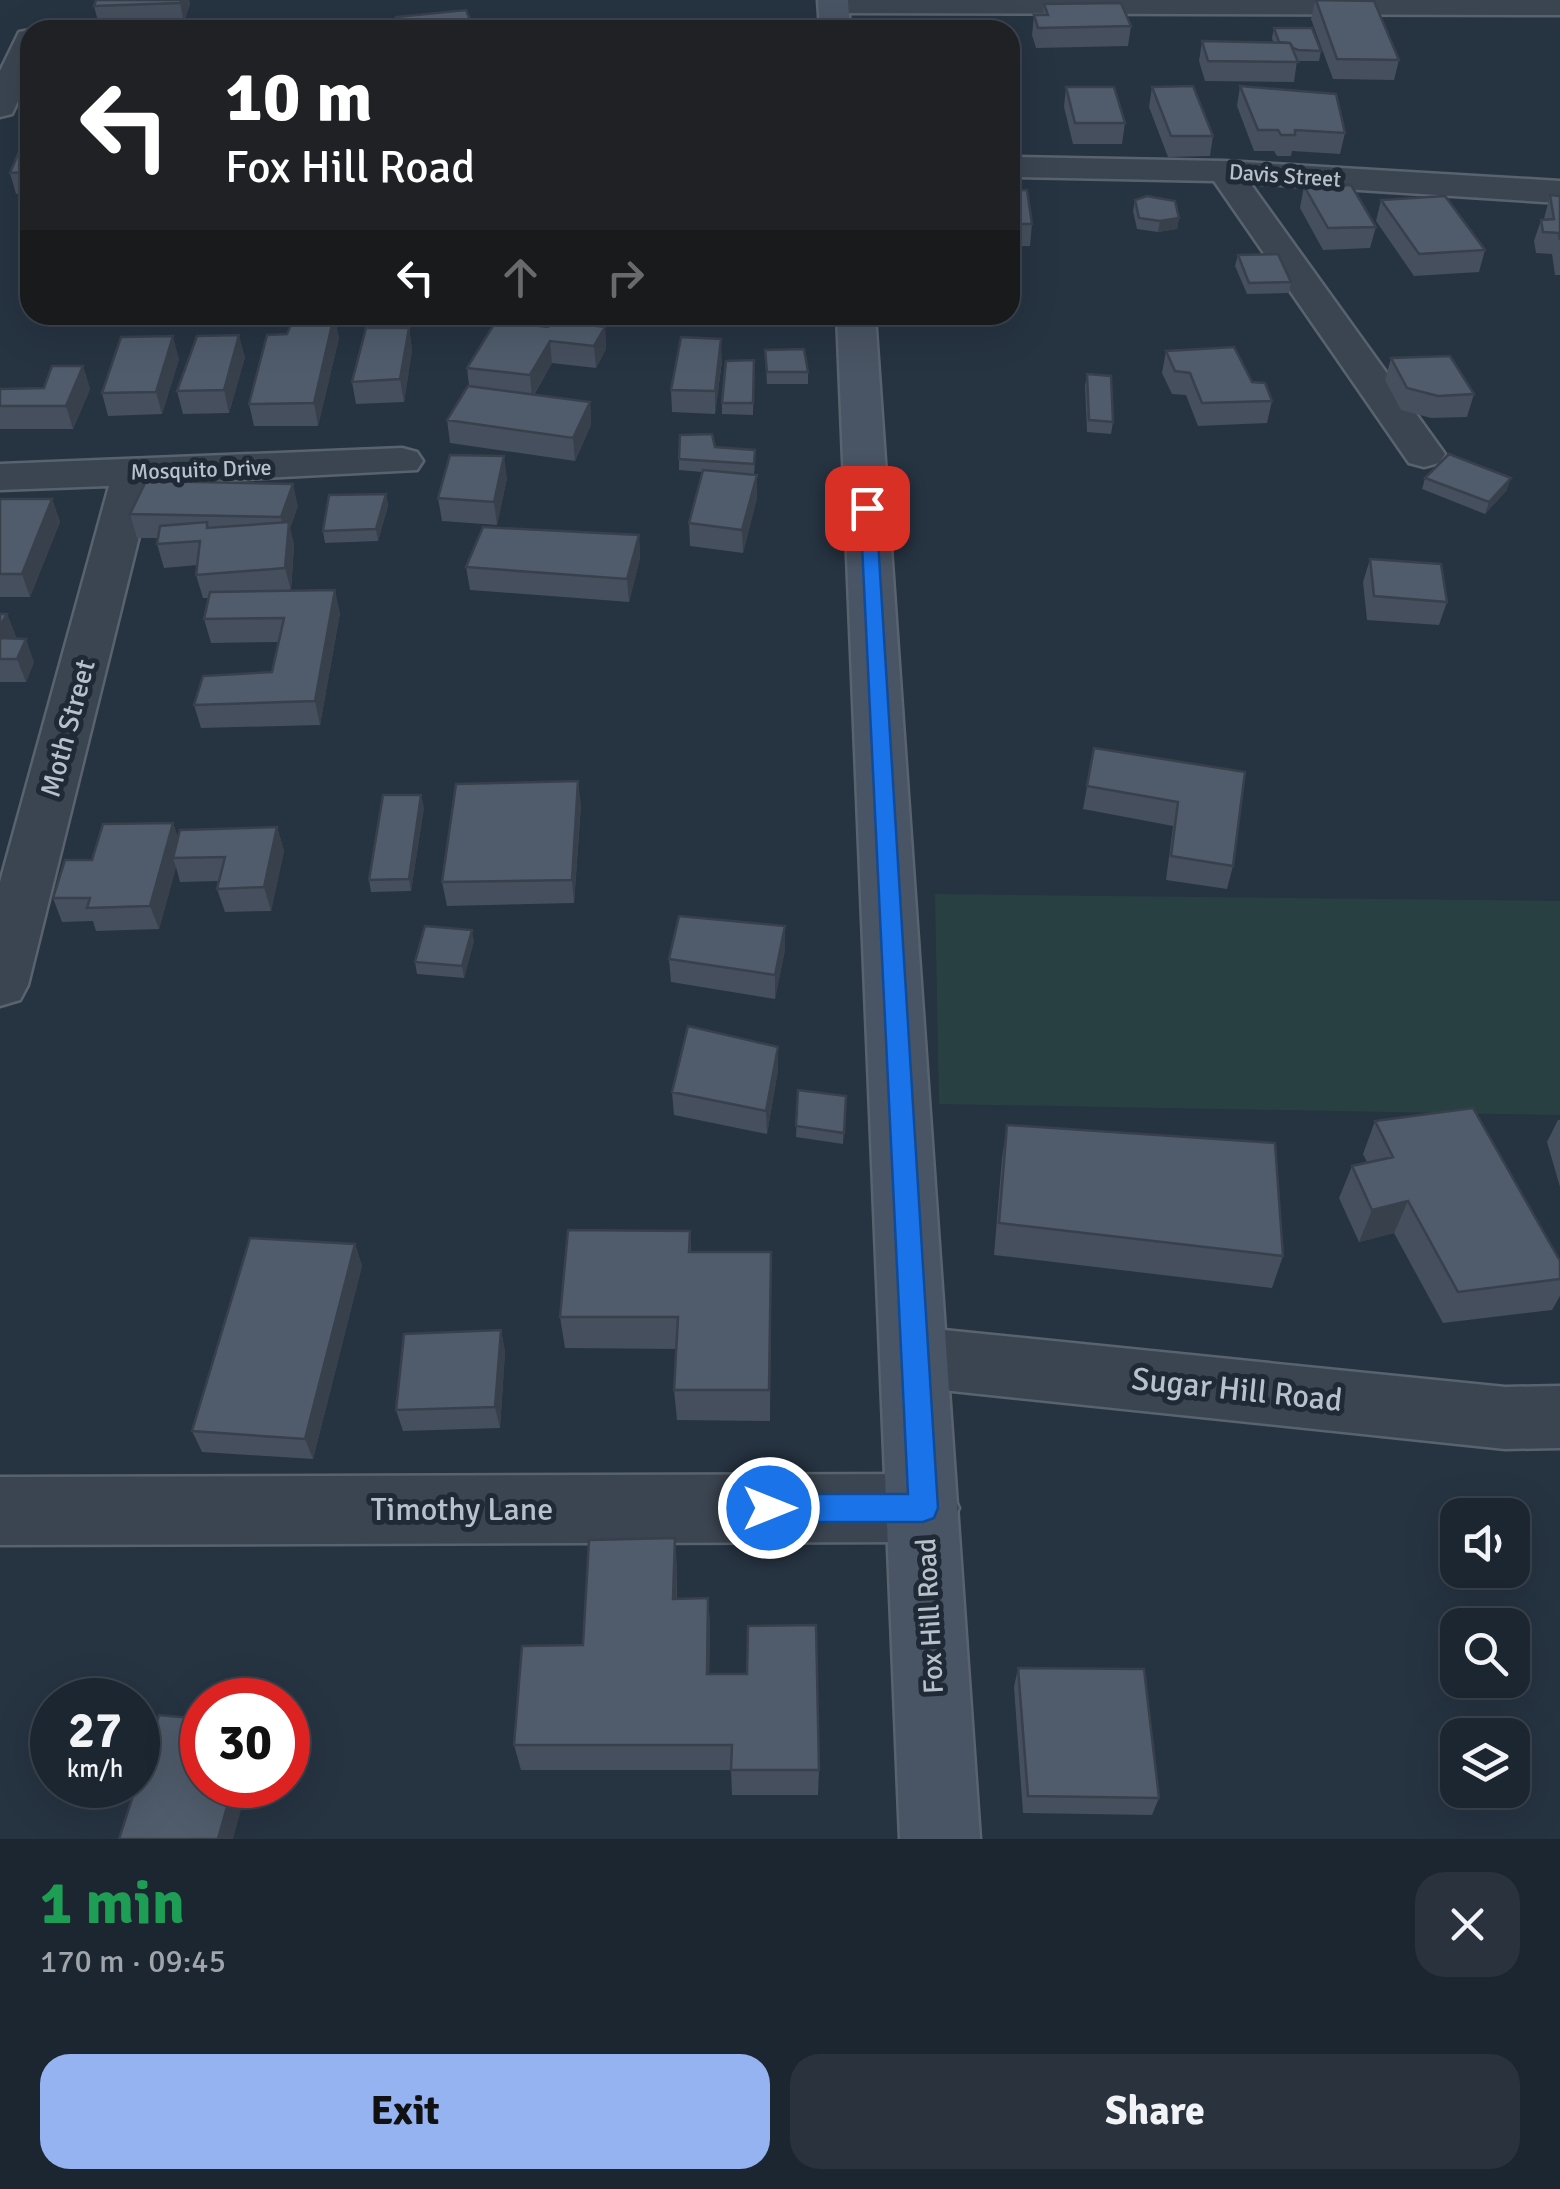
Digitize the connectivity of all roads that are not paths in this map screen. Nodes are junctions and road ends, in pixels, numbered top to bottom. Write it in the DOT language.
graph roads {
  1 [pos="1560,6"];
  2 [pos="834,12"];
  3 [pos="20,57"];
  4 [pos="4,88"];
  5 [pos="1020,167"];
  6 [pos="1224,171"];
  7 [pos="1560,192"];
  8 [pos="857,325"];
  9 [pos="1424,454"];
  10 [pos="402,461"];
  11 [pos="134,471"];
  12 [pos="0,476"];
  13 [pos="0,986"];
  14 [pos="914,1356"];
  15 [pos="1560,1417"];
  16 [pos="923,1508"];
  17 [pos="0,1511"];
  18 [pos="940,1839"];
  1 -- 2 [label="street"];
  3 -- 4 [label="street"];
  5 -- 6 [label="street, Davis Street"];
  6 -- 7 [label="street, Davis Street"];
  6 -- 9 [label="street"];
  8 -- 14 [label="main road, Fox Hill Road"];
  10 -- 11 [label="street, Mosquito Drive"];
  11 -- 12 [label="street, Mosquito Drive"];
  11 -- 13 [label="street, Moth Street"];
  14 -- 15 [label="street, Sugar Hill Road"];
  14 -- 16 [label="main road, Fox Hill Road"];
  16 -- 17 [label="street, Timothy Lane"];
  16 -- 18 [label="main road, Fox Hill Road"];
}
